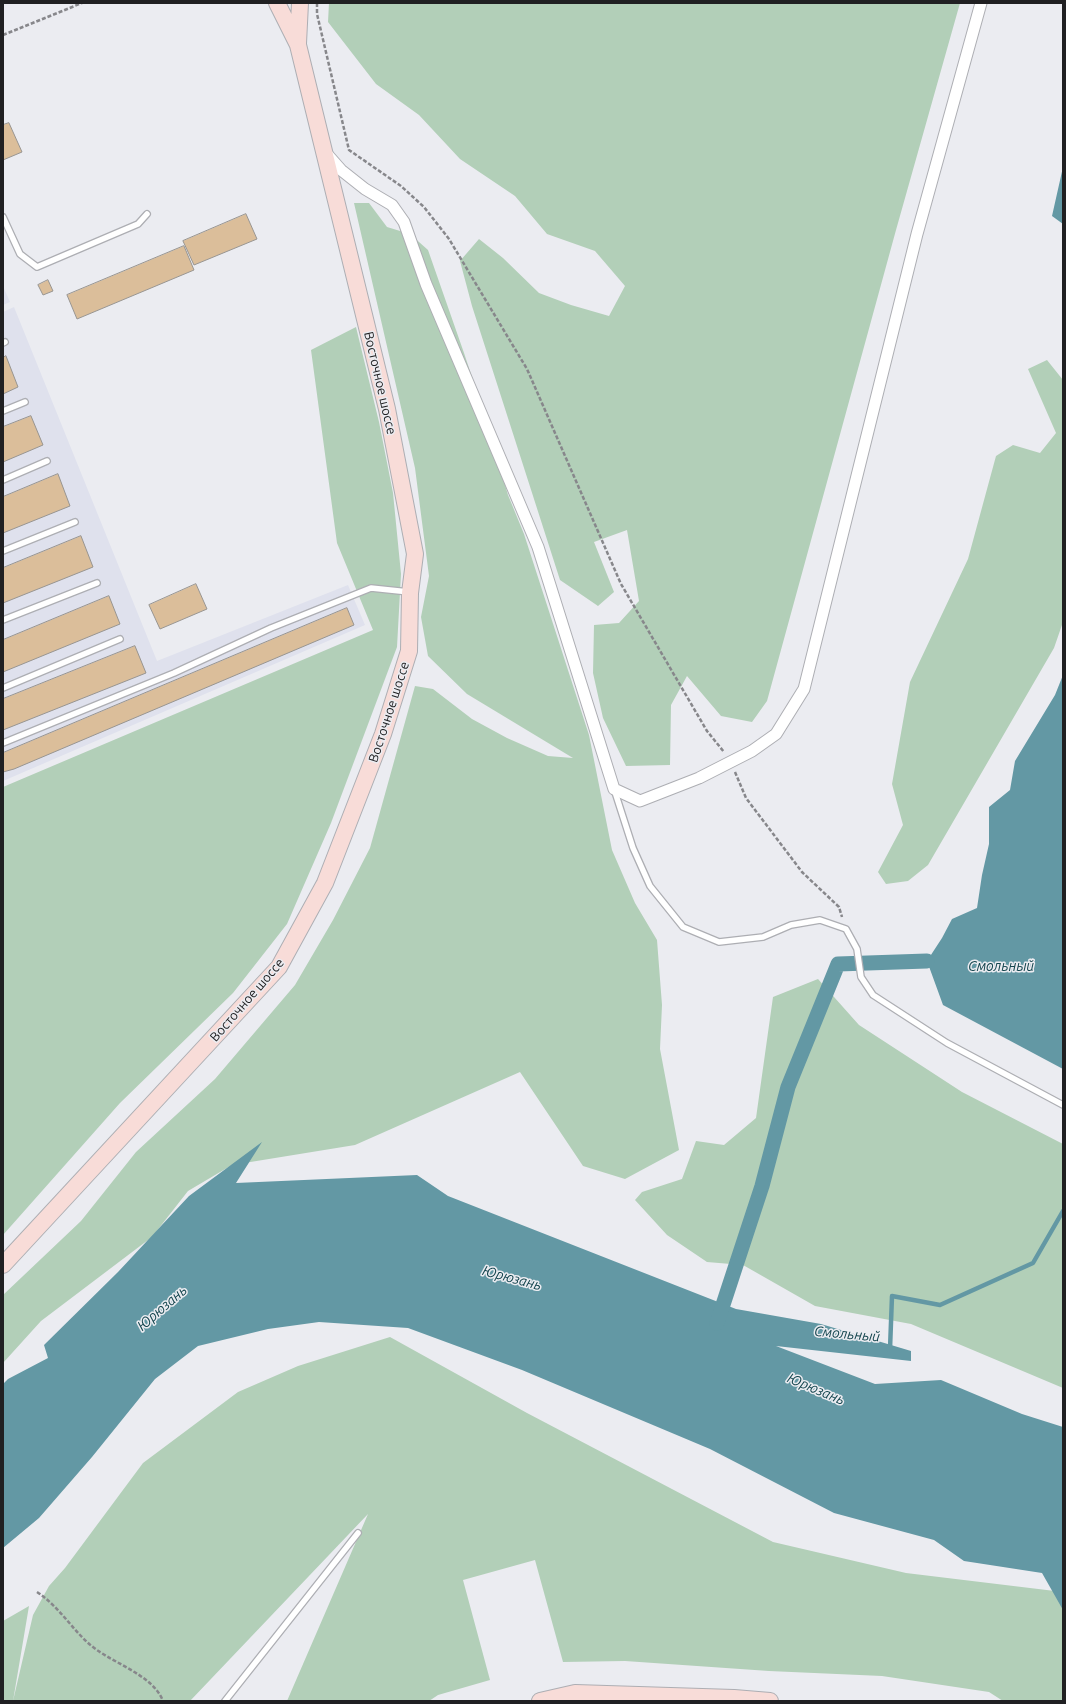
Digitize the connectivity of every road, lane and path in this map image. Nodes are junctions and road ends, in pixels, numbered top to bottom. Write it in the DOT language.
graph roads {
  1 [pos="82,3"];
  2 [pos="277,3"];
  3 [pos="300,3"];
  4 [pos="317,3"];
  5 [pos="981,3"];
  6 [pos="3,35"];
  7 [pos="298,45"];
  8 [pos="323,149"];
  9 [pos="147,214"];
  10 [pos="3,217"];
  11 [pos="25,402"];
  12 [pos="3,411"];
  13 [pos="47,461"];
  14 [pos="3,480"];
  15 [pos="75,522"];
  16 [pos="3,551"];
  17 [pos="97,583"];
  18 [pos="410,593"];
  19 [pos="3,620"];
  20 [pos="120,639"];
  21 [pos="3,688"];
  22 [pos="3,743"];
  23 [pos="732,763"];
  24 [pos="614,789"];
  25 [pos="846,929"];
  26 [pos="1063,1105"];
  27 [pos="3,1265"];
  28 [pos="358,1533"];
  29 [pos="37,1592"];
  30 [pos="163,1701"];
  31 [pos="225,1701"];
  32 [pos="540,1701"];
  33 [pos="770,1701"];
  1 -- 6 [label="path"];
  2 -- 7 [label="main road, Восточное шоссе"];
  3 -- 7 [label="main road, Восточное шоссе"];
  4 -- 23 [label="path"];
  5 -- 23 [label="street"];
  7 -- 8 [label="main road, Восточное шоссе"];
  8 -- 18 [label="main road, Восточное шоссе"];
  8 -- 24 [label="street"];
  9 -- 10 [label="lane"];
  11 -- 12 [label="lane"];
  13 -- 14 [label="lane"];
  15 -- 16 [label="lane"];
  17 -- 19 [label="lane"];
  18 -- 22 [label="lane"];
  18 -- 27 [label="main road, Восточное шоссе"];
  20 -- 21 [label="lane"];
  23 -- 24 [label="street"];
  23 -- 25 [label="path"];
  24 -- 25 [label="lane"];
  25 -- 26 [label="lane"];
  28 -- 31 [label="lane"];
  29 -- 30 [label="path"];
  32 -- 33 [label="main road"];
}
